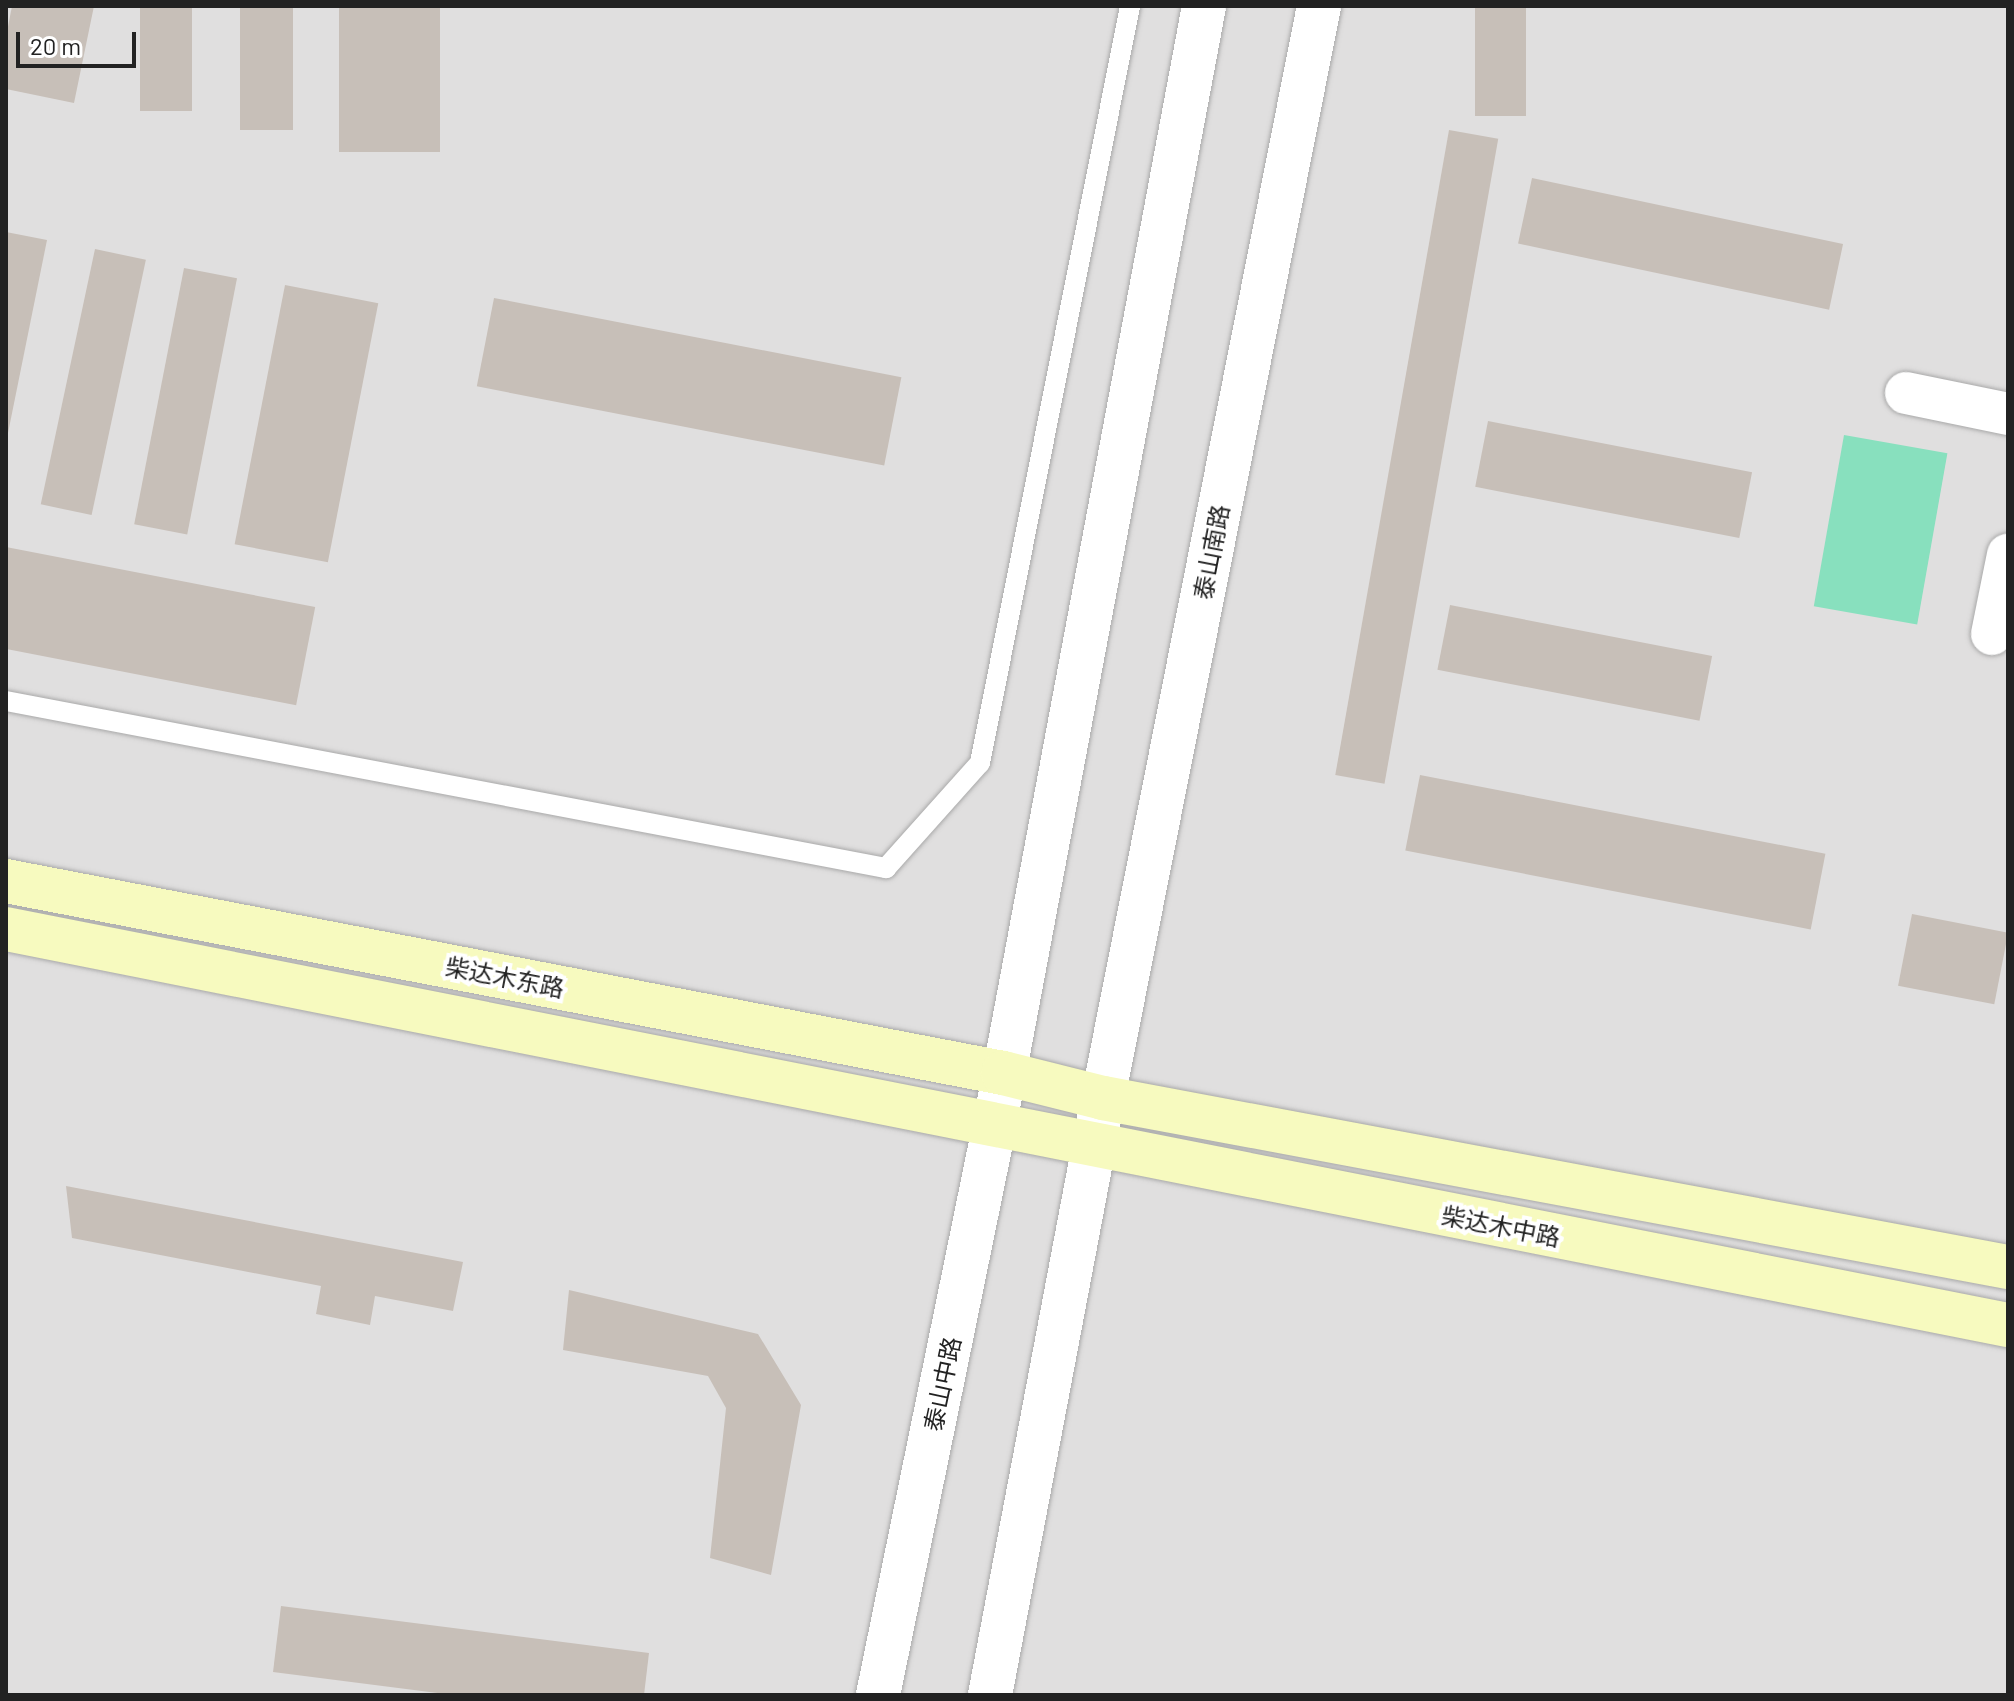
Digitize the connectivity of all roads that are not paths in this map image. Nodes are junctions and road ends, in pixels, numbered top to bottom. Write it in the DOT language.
graph roads {
  1 [pos="1130,6"];
  2 [pos="1204,6"];
  3 [pos="1319,6"];
  4 [pos="1906,393"];
  5 [pos="2008,414"];
  6 [pos="2008,555"];
  7 [pos="1992,634"];
  8 [pos="6,701"];
  9 [pos="6,881"];
  10 [pos="6,929"];
  11 [pos="1003,1073"];
  12 [pos="1103,1098"];
  13 [pos="995,1123"];
  14 [pos="1094,1146"];
  15 [pos="2008,1267"];
  16 [pos="2008,1325"];
  17 [pos="878,1695"];
  18 [pos="990,1695"];
  1 -- 8 [label="lane"];
  2 -- 11 [label="street"];
  3 -- 12 [label="street, 泰山南路"];
  4 -- 5 [label="street"];
  6 -- 7 [label="street"];
  9 -- 11 [label="main road, 柴达木东路"];
  10 -- 13 [label="main road, 柴达木东路"];
  11 -- 12 [label="main road"];
  11 -- 13 [label="street, 泰山中路"];
  12 -- 14 [label="street"];
  12 -- 15 [label="main road"];
  13 -- 14 [label="main road, 柴达木中路"];
  13 -- 17 [label="street, 泰山中路"];
  14 -- 16 [label="main road, 柴达木中路"];
  14 -- 18 [label="street"];
}
